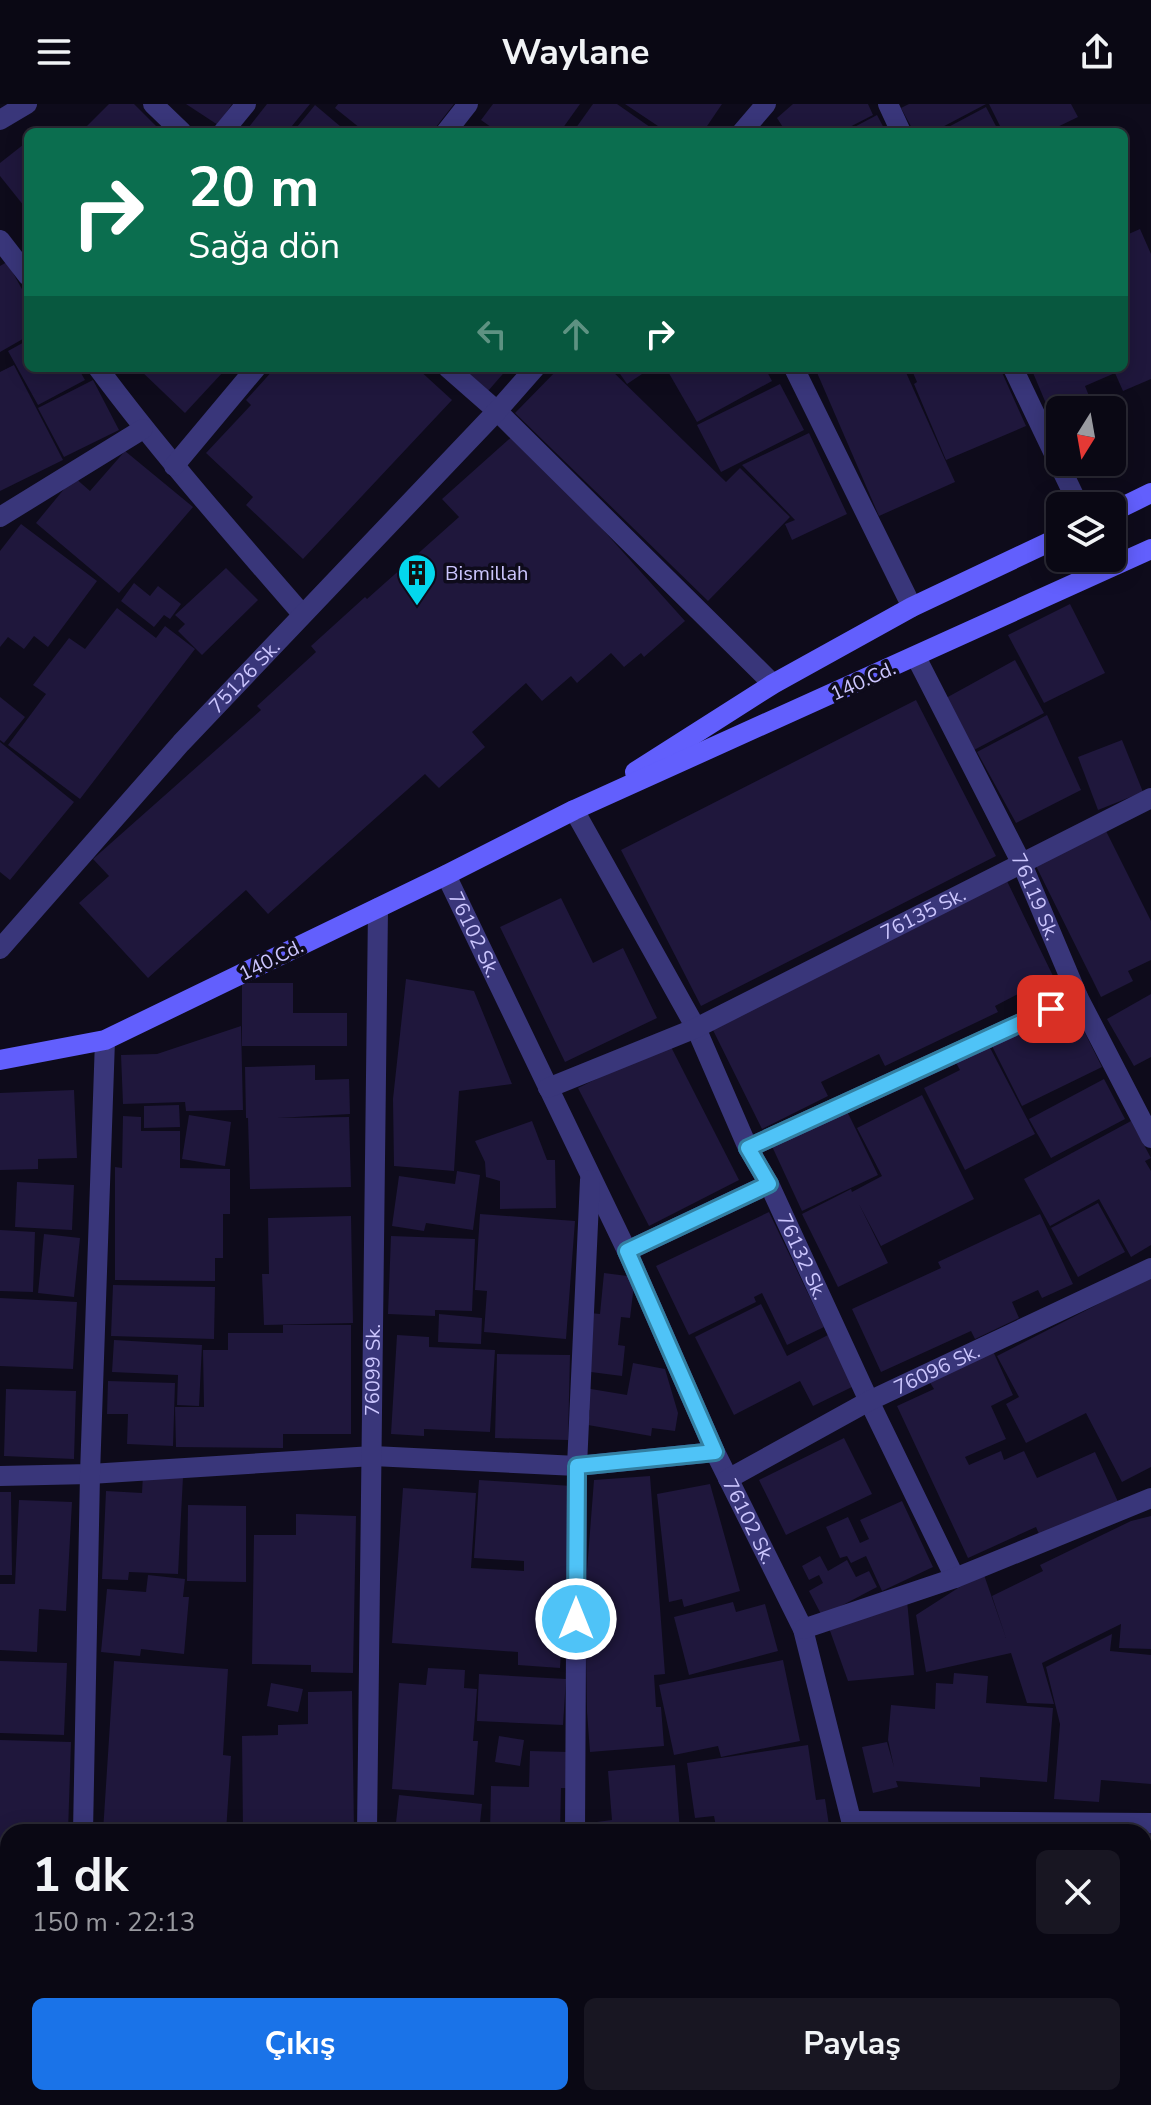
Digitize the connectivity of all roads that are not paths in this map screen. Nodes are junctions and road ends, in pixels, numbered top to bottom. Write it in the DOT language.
graph roads {
  1 [pos="27,104"];
  2 [pos="153,104"];
  3 [pos="246,104"];
  4 [pos="468,104"];
  5 [pos="766,104"];
  6 [pos="888,104"];
  7 [pos="0,120"];
  8 [pos="178,128"];
  9 [pos="226,128"];
  10 [pos="449,128"];
  11 [pos="745,128"];
  12 [pos="899,128"];
  13 [pos="0,240"];
  14 [pos="24,271"];
  15 [pos="101,372"];
  16 [pos="253,372"];
  17 [pos="453,372"];
  18 [pos="531,372"];
  19 [pos="796,372"];
  20 [pos="1015,372"];
  21 [pos="497,411"];
  22 [pos="143,429"];
  23 [pos="174,466"];
  24 [pos="1072,492"];
  25 [pos="1151,493"];
  26 [pos="1126,505"];
  27 [pos="0,517"];
  28 [pos="1046,544"];
  29 [pos="1151,549"];
  30 [pos="912,607"];
  31 [pos="302,614"];
  32 [pos="916,657"];
  33 [pos="773,684"];
  34 [pos="1151,798"];
  35 [pos="574,810"];
  36 [pos="1022,864"];
  37 [pos="446,875"];
  38 [pos="378,908"];
  39 [pos="0,949"];
  40 [pos="1078,997"];
  41 [pos="696,1028"];
  42 [pos="105,1040"];
  43 [pos="0,1060"];
  44 [pos="548,1088"];
  45 [pos="1151,1138"];
  46 [pos="748,1148"];
  47 [pos="590,1177"];
  48 [pos="769,1184"];
  49 [pos="627,1251"];
  50 [pos="1151,1268"];
  51 [pos="869,1401"];
  52 [pos="715,1452"];
  53 [pos="373,1456"];
  54 [pos="577,1466"];
  55 [pos="90,1474"];
  56 [pos="0,1476"];
  57 [pos="728,1479"];
  58 [pos="1151,1498"];
  59 [pos="955,1578"];
  60 [pos="803,1629"];
  61 [pos="1151,1823"];
  62 [pos="83,1824"];
  63 [pos="367,1824"];
  64 [pos="575,1824"];
  65 [pos="852,1824"];
  66 [pos="1076,1824"];
  1 -- 7 [label="street"];
  2 -- 8 [label="street"];
  3 -- 9 [label="street"];
  4 -- 10 [label="street"];
  5 -- 11 [label="street"];
  6 -- 12 [label="street"];
  13 -- 14 [label="street"];
  15 -- 22 [label="street"];
  16 -- 23 [label="street"];
  17 -- 21 [label="street"];
  18 -- 21 [label="street, 75126 Sk."];
  19 -- 30 [label="street"];
  20 -- 24 [label="street"];
  21 -- 31 [label="street, 75126 Sk."];
  21 -- 33 [label="street"];
  22 -- 23 [label="street"];
  22 -- 27 [label="street"];
  23 -- 31 [label="street"];
  25 -- 26 [label="street"];
  28 -- 30 [label="street, 140.Cd."];
  29 -- 32 [label="street, 140.Cd."];
  30 -- 33 [label="street, 140.Cd."];
  31 -- 39 [label="street, 75126 Sk."];
  32 -- 35 [label="street, 140.Cd."];
  32 -- 36 [label="street, 76119 Sk."];
  33 -- 35 [label="street, 140.Cd."];
  34 -- 36 [label="street, 76135 Sk."];
  35 -- 37 [label="street, 140.Cd."];
  35 -- 41 [label="street, 76132 Sk."];
  36 -- 40 [label="street, 76119 Sk."];
  36 -- 41 [label="street, 76135 Sk."];
  37 -- 38 [label="street, 140.Cd."];
  37 -- 44 [label="street, 76102 Sk."];
  38 -- 42 [label="street, 140.Cd."];
  38 -- 53 [label="street, 76099 Sk."];
  40 -- 45 [label="street, 76119 Sk."];
  40 -- 46 [label="street"];
  41 -- 44 [label="street, 76135 Sk."];
  41 -- 46 [label="street, 76132 Sk."];
  42 -- 43 [label="street, 140.Cd."];
  42 -- 55 [label="street"];
  44 -- 47 [label="street, 76102 Sk."];
  46 -- 48 [label="street, 76132 Sk."];
  47 -- 49 [label="street, 76102 Sk."];
  47 -- 54 [label="street"];
  48 -- 49 [label="street"];
  48 -- 51 [label="street, 76132 Sk."];
  49 -- 52 [label="street, 76102 Sk."];
  50 -- 51 [label="street, 76096 Sk."];
  51 -- 57 [label="street, 76096 Sk."];
  51 -- 59 [label="street, 76132 Sk."];
  52 -- 54 [label="street"];
  52 -- 57 [label="street, 76102 Sk."];
  53 -- 54 [label="street"];
  53 -- 55 [label="street"];
  53 -- 63 [label="street, 76099 Sk."];
  54 -- 64 [label="street"];
  55 -- 56 [label="street"];
  55 -- 62 [label="street"];
  57 -- 60 [label="street, 76102 Sk."];
  58 -- 59 [label="street"];
  59 -- 60 [label="street"];
  60 -- 65 [label="street, 76102 Sk."];
  61 -- 66 [label="street"];
}
